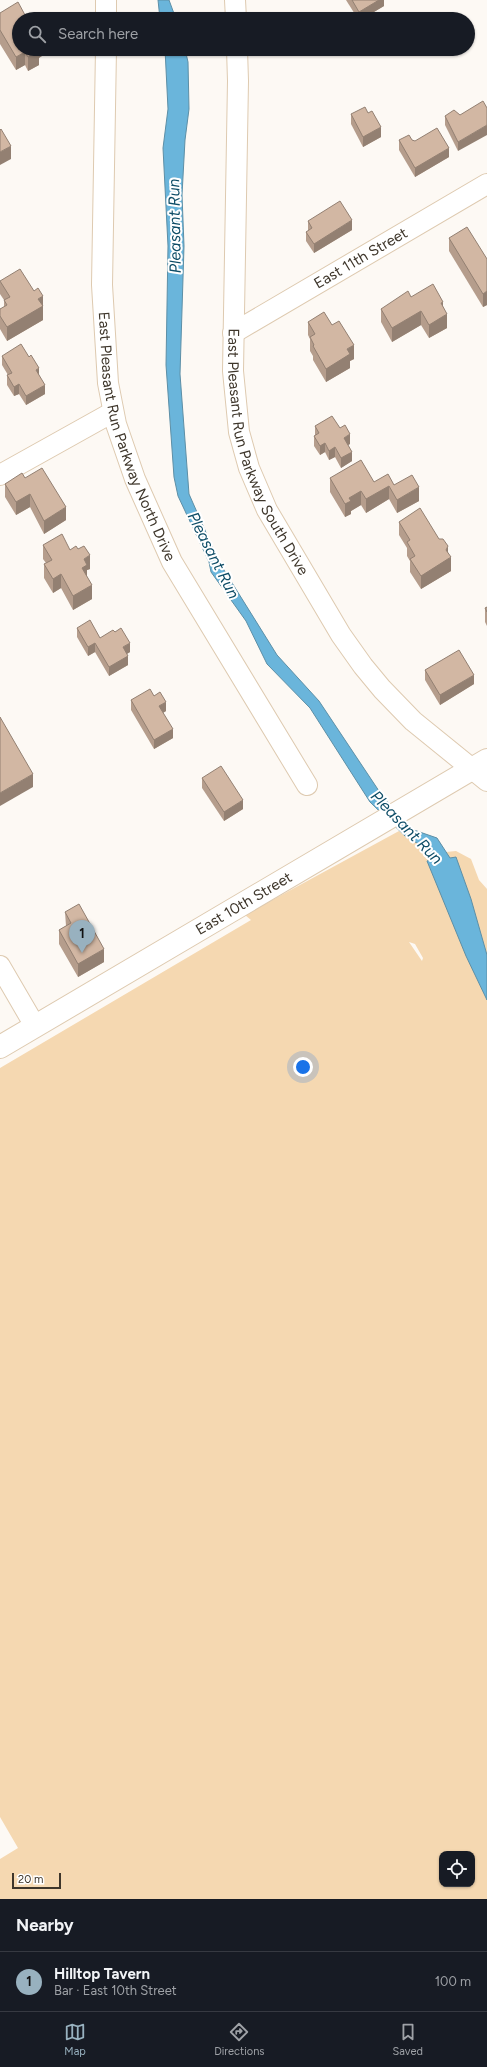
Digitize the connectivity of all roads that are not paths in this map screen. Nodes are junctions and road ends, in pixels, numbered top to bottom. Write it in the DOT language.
graph roads {
  1 [pos="106,0"];
  2 [pos="235,0"];
  3 [pos="106,12"];
  4 [pos="236,12"];
  5 [pos="106,56"];
  6 [pos="237,56"];
  7 [pos="487,184"];
  8 [pos="233,333"];
  9 [pos="113,412"];
  10 [pos="0,475"];
  11 [pos="482,770"];
  12 [pos="307,784"];
  13 [pos="0,966"];
  14 [pos="35,1026"];
  15 [pos="0,1047"];
  1 -- 3 [label="street"];
  2 -- 4 [label="street"];
  5 -- 9 [label="street, East Pleasant Run Parkway North Drive"];
  6 -- 8 [label="street, East Pleasant Run Parkway South Drive"];
  7 -- 8 [label="street, East 11th Street"];
  8 -- 11 [label="street, East Pleasant Run Parkway South Drive"];
  9 -- 10 [label="street"];
  9 -- 12 [label="street, East Pleasant Run Parkway North Drive"];
  11 -- 14 [label="main road, East 10th Street"];
  13 -- 14 [label="street"];
  14 -- 15 [label="main road, East 10th Street"];
}
